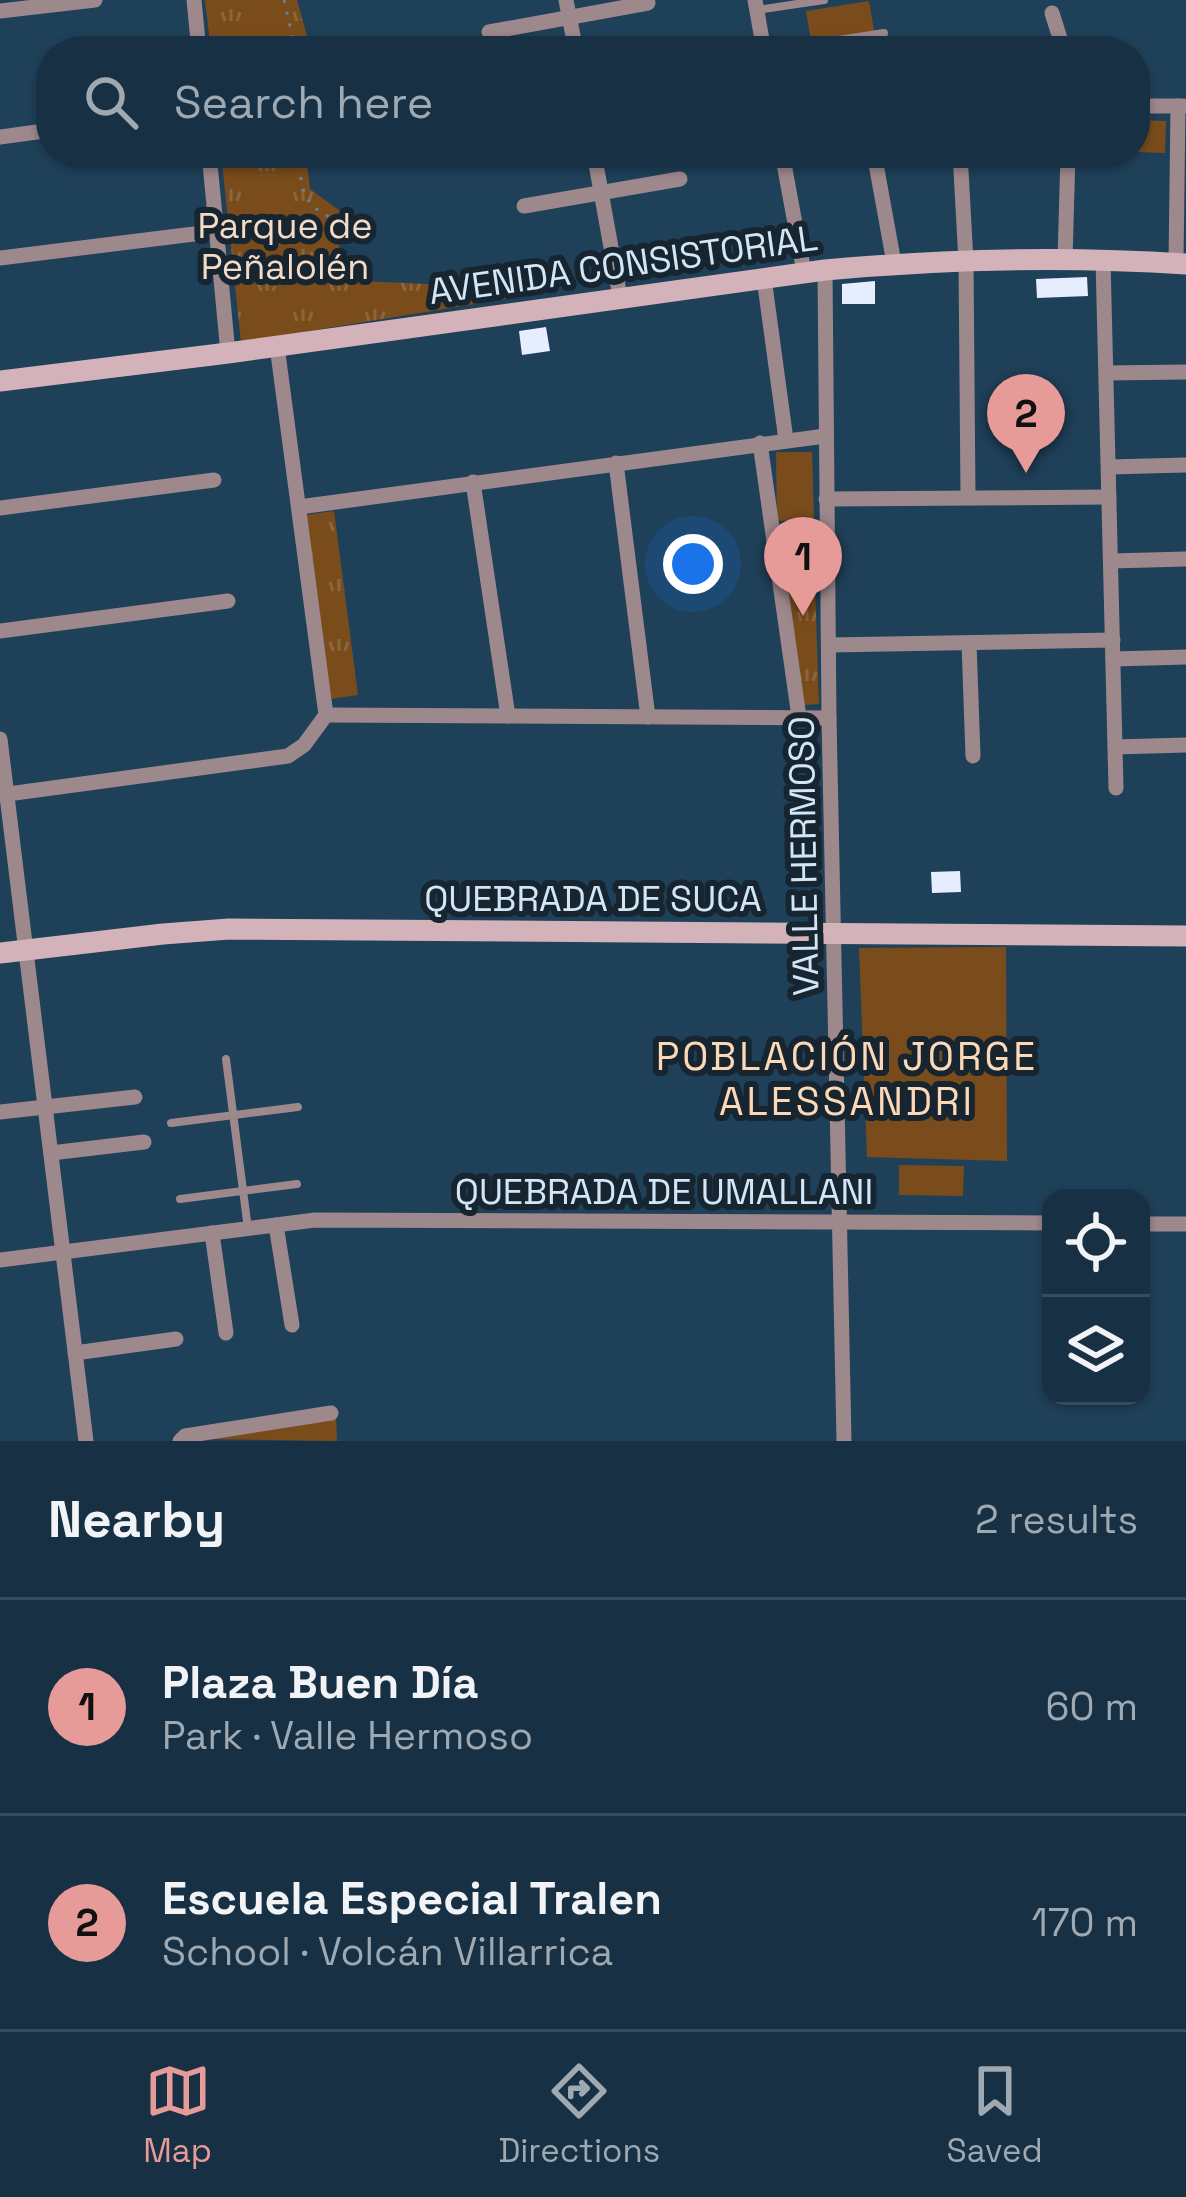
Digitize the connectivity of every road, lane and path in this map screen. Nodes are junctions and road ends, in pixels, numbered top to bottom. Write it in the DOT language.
graph roads {
  1 [pos="95,0"];
  2 [pos="194,0"];
  3 [pos="284,0"];
  4 [pos="566,0"];
  5 [pos="824,0"];
  6 [pos="648,3"];
  7 [pos="756,5"];
  8 [pos="0,11"];
  9 [pos="1052,14"];
  10 [pos="570,18"];
  11 [pos="489,32"];
  12 [pos="884,33"];
  13 [pos="198,36"];
  14 [pos="292,36"];
  15 [pos="573,36"];
  16 [pos="762,36"];
  17 [pos="864,36"];
  18 [pos="1059,36"];
  19 [pos="1150,106"];
  20 [pos="1182,106"];
  21 [pos="36,132"];
  22 [pos="0,136"];
  23 [pos="211,168"];
  24 [pos="300,168"];
  25 [pos="597,168"];
  26 [pos="786,168"];
  27 [pos="877,168"];
  28 [pos="961,168"];
  29 [pos="1068,168"];
  30 [pos="680,179"];
  31 [pos="601,193"];
  32 [pos="524,206"];
  33 [pos="332,218"];
  34 [pos="194,235"];
  35 [pos="0,258"];
  36 [pos="1065,260"];
  37 [pos="1103,260"];
  38 [pos="966,261"];
  39 [pos="894,263"];
  40 [pos="1181,263"];
  41 [pos="814,271"];
  42 [pos="764,278"];
  43 [pos="620,298"];
  44 [pos="278,346"];
  45 [pos="229,352"];
  46 [pos="1186,372"];
  47 [pos="1106,373"];
  48 [pos="0,381"];
  49 [pos="825,436"];
  50 [pos="786,440"];
  51 [pos="760,443"];
  52 [pos="616,463"];
  53 [pos="1186,465"];
  54 [pos="1108,467"];
  55 [pos="214,480"];
  56 [pos="473,482"];
  57 [pos="968,496"];
  58 [pos="1109,497"];
  59 [pos="826,499"];
  60 [pos="299,507"];
  61 [pos="0,508"];
  62 [pos="1186,559"];
  63 [pos="1111,561"];
  64 [pos="228,602"];
  65 [pos="0,631"];
  66 [pos="1113,640"];
  67 [pos="969,643"];
  68 [pos="829,646"];
  69 [pos="1186,657"];
  70 [pos="1113,659"];
  71 [pos="326,715"];
  72 [pos="508,716"];
  73 [pos="648,717"];
  74 [pos="799,717"];
  75 [pos="829,718"];
  76 [pos="0,740"];
  77 [pos="1186,745"];
  78 [pos="1115,747"];
  79 [pos="973,756"];
  80 [pos="1117,788"];
  81 [pos="3,795"];
  82 [pos="835,932"];
  83 [pos="1186,936"];
  84 [pos="24,950"];
  85 [pos="0,953"];
  86 [pos="226,1059"];
  87 [pos="135,1096"];
  88 [pos="44,1107"];
  89 [pos="298,1107"];
  90 [pos="0,1112"];
  91 [pos="234,1115"];
  92 [pos="171,1123"];
  93 [pos="144,1142"];
  94 [pos="50,1153"];
  95 [pos="296,1184"];
  96 [pos="243,1191"];
  97 [pos="180,1198"];
  98 [pos="840,1221"];
  99 [pos="1042,1223"];
  100 [pos="1150,1224"];
  101 [pos="1186,1224"];
  102 [pos="276,1225"];
  103 [pos="248,1229"];
  104 [pos="212,1233"];
  105 [pos="63,1252"];
  106 [pos="0,1260"];
  107 [pos="292,1325"];
  108 [pos="226,1333"];
  109 [pos="176,1339"];
  110 [pos="75,1353"];
  111 [pos="331,1413"];
  112 [pos="86,1441"];
  113 [pos="180,1441"];
  114 [pos="844,1441"];
  1 -- 8 [label="street"];
  2 -- 13 [label="street"];
  3 -- 14 [label="path"];
  4 -- 10 [label="street"];
  5 -- 7 [label="lane"];
  6 -- 10 [label="street"];
  7 -- 16 [label="street"];
  9 -- 18 [label="street"];
  10 -- 11 [label="street"];
  10 -- 15 [label="street"];
  12 -- 17 [label="lane"];
  19 -- 20 [label="street"];
  20 -- 40 [label="street"];
  21 -- 22 [label="street"];
  23 -- 45 [label="street"];
  24 -- 33 [label="path"];
  25 -- 31 [label="street"];
  26 -- 41 [label="street, VALLE HERMOSO"];
  27 -- 39 [label="street"];
  28 -- 38 [label="street"];
  29 -- 36 [label="street"];
  30 -- 31 [label="street"];
  31 -- 32 [label="street"];
  31 -- 43 [label="street"];
  34 -- 35 [label="street"];
  36 -- 37 [label="street, AVENIDA CONSISTORIAL"];
  36 -- 38 [label="street, AVENIDA CONSISTORIAL"];
  37 -- 40 [label="street, AVENIDA CONSISTORIAL"];
  37 -- 47 [label="street"];
  38 -- 39 [label="street, AVENIDA CONSISTORIAL"];
  38 -- 57 [label="street"];
  39 -- 41 [label="street, AVENIDA CONSISTORIAL"];
  41 -- 42 [label="street, AVENIDA CONSISTORIAL"];
  41 -- 49 [label="street, VALLE HERMOSO"];
  42 -- 43 [label="street, AVENIDA CONSISTORIAL"];
  42 -- 50 [label="street"];
  43 -- 44 [label="street, AVENIDA CONSISTORIAL"];
  44 -- 45 [label="street, AVENIDA CONSISTORIAL"];
  44 -- 60 [label="street"];
  45 -- 48 [label="street, AVENIDA CONSISTORIAL"];
  46 -- 47 [label="street"];
  47 -- 54 [label="street"];
  49 -- 50 [label="street"];
  49 -- 59 [label="street, VALLE HERMOSO"];
  50 -- 51 [label="street"];
  51 -- 52 [label="street"];
  51 -- 74 [label="street, VALLE HERMOSO"];
  52 -- 56 [label="street"];
  52 -- 73 [label="street"];
  53 -- 54 [label="street"];
  54 -- 58 [label="street"];
  55 -- 61 [label="street"];
  56 -- 60 [label="street"];
  56 -- 72 [label="street"];
  57 -- 58 [label="street"];
  57 -- 59 [label="street"];
  58 -- 63 [label="street"];
  59 -- 68 [label="street, VALLE HERMOSO"];
  60 -- 71 [label="street"];
  62 -- 63 [label="street"];
  63 -- 66 [label="street"];
  64 -- 65 [label="street"];
  66 -- 67 [label="street"];
  66 -- 70 [label="street"];
  67 -- 68 [label="street"];
  67 -- 79 [label="street"];
  68 -- 75 [label="street, VALLE HERMOSO"];
  69 -- 70 [label="street"];
  70 -- 78 [label="street"];
  71 -- 72 [label="street"];
  71 -- 81 [label="street"];
  72 -- 73 [label="street"];
  73 -- 74 [label="street"];
  74 -- 75 [label="street"];
  75 -- 82 [label="street, VALLE HERMOSO"];
  76 -- 81 [label="street"];
  77 -- 78 [label="street"];
  78 -- 80 [label="street"];
  81 -- 84 [label="street"];
  82 -- 83 [label="street, QUEBRADA DE SUCA"];
  82 -- 84 [label="street, QUEBRADA DE SUCA"];
  82 -- 98 [label="street, VALLE HERMOSO"];
  84 -- 85 [label="street, QUEBRADA DE SUCA"];
  84 -- 88 [label="street"];
  86 -- 91 [label="lane"];
  87 -- 88 [label="street"];
  88 -- 90 [label="street"];
  88 -- 94 [label="street"];
  89 -- 91 [label="lane"];
  91 -- 92 [label="lane"];
  91 -- 96 [label="lane"];
  93 -- 94 [label="street"];
  94 -- 105 [label="street"];
  95 -- 96 [label="lane"];
  96 -- 97 [label="lane"];
  96 -- 103 [label="lane"];
  98 -- 99 [label="street, QUEBRADA DE UMALLANI"];
  98 -- 102 [label="street, QUEBRADA DE UMALLANI"];
  98 -- 114 [label="street, VALLE HERMOSO"];
  100 -- 101 [label="street"];
  102 -- 103 [label="street, QUEBRADA DE UMALLANI"];
  102 -- 107 [label="street"];
  103 -- 104 [label="street, QUEBRADA DE UMALLANI"];
  104 -- 105 [label="street, QUEBRADA DE UMALLANI"];
  104 -- 108 [label="street"];
  105 -- 106 [label="street, QUEBRADA DE UMALLANI"];
  105 -- 110 [label="street"];
  109 -- 110 [label="street"];
  110 -- 112 [label="street"];
  111 -- 113 [label="street"];
}
